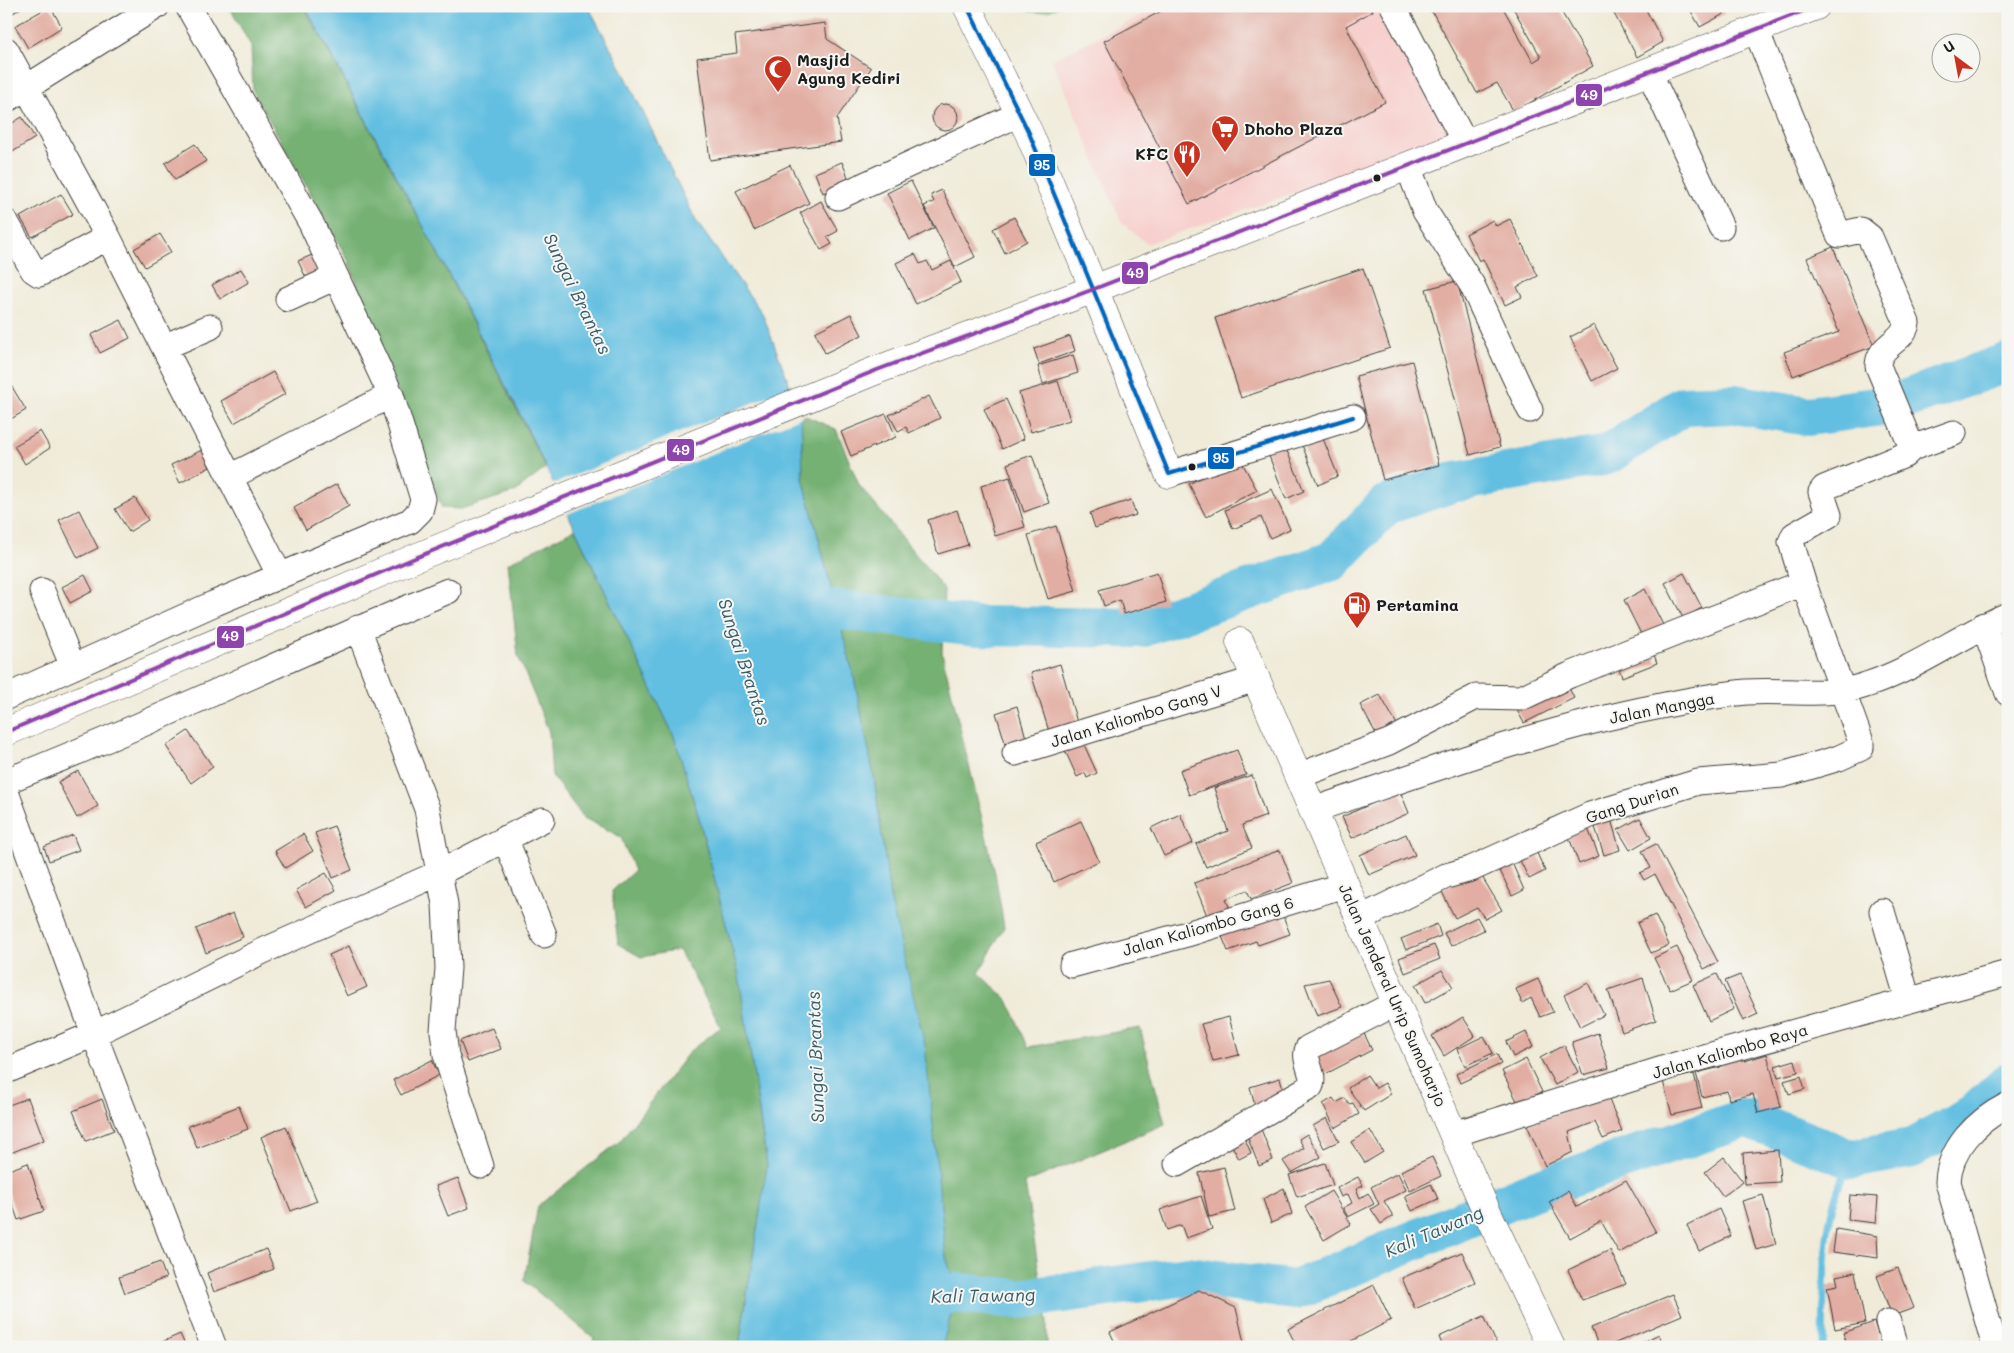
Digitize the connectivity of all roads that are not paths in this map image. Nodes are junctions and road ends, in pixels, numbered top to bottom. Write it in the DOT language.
graph roads {
  1 [pos="156,6"];
  2 [pos="188,6"];
  3 [pos="967,6"];
  4 [pos="1393,6"];
  5 [pos="1816,6"];
  6 [pos="1756,30"];
  7 [pos="6,50"];
  8 [pos="1648,72"];
  9 [pos="27,86"];
  10 [pos="6,100"];
  11 [pos="1019,114"];
  12 [pos="1465,144"];
  13 [pos="1408,166"];
  14 [pos="838,197"];
  15 [pos="6,222"];
  16 [pos="1721,228"];
  17 [pos="108,237"];
  18 [pos="336,277"];
  19 [pos="1094,289"];
  20 [pos="288,299"];
  21 [pos="210,327"];
  22 [pos="164,347"];
  23 [pos="391,394"];
  24 [pos="1530,410"];
  25 [pos="1353,417"];
  26 [pos="1954,433"];
  27 [pos="1912,448"];
  28 [pos="1169,474"];
  29 [pos="230,476"];
  30 [pos="280,576"];
  31 [pos="1804,585"];
  32 [pos="42,591"];
  33 [pos="448,591"];
  34 [pos="2008,615"];
  35 [pos="1984,625"];
  36 [pos="358,628"];
  37 [pos="1240,642"];
  38 [pos="74,666"];
  39 [pos="1256,679"];
  40 [pos="1844,690"];
  41 [pos="2008,693"];
  42 [pos="6,697"];
  43 [pos="6,732"];
  44 [pos="1015,753"];
  45 [pos="1298,776"];
  46 [pos="6,781"];
  47 [pos="6,792"];
  48 [pos="1313,810"];
  49 [pos="542,820"];
  50 [pos="504,838"];
  51 [pos="439,873"];
  52 [pos="1344,885"];
  53 [pos="1882,911"];
  54 [pos="1359,919"];
  55 [pos="544,935"];
  56 [pos="1072,965"];
  57 [pos="2008,973"];
  58 [pos="1908,1000"];
  59 [pos="1396,1003"];
  60 [pos="94,1034"];
  61 [pos="6,1071"];
  62 [pos="2006,1106"];
  63 [pos="1454,1134"];
  64 [pos="1178,1164"];
  65 [pos="481,1166"];
  66 [pos="1888,1322"];
  67 [pos="214,1347"];
  68 [pos="1551,1347"];
  69 [pos="1895,1347"];
  70 [pos="1995,1347"];
  1 -- 9 [label="street"];
  2 -- 18 [label="street"];
  3 -- 11 [label="main road"];
  4 -- 12 [label="street"];
  5 -- 6 [label="main road"];
  6 -- 8 [label="main road"];
  6 -- 27 [label="street"];
  7 -- 9 [label="street"];
  8 -- 12 [label="main road"];
  8 -- 16 [label="street"];
  9 -- 10 [label="street"];
  9 -- 17 [label="street"];
  11 -- 14 [label="street"];
  11 -- 19 [label="main road"];
  12 -- 13 [label="main road"];
  13 -- 19 [label="main road"];
  13 -- 24 [label="street"];
  15 -- 17 [label="street"];
  17 -- 22 [label="street"];
  18 -- 20 [label="street"];
  18 -- 23 [label="street"];
  19 -- 28 [label="main road"];
  19 -- 43 [label="main road"];
  21 -- 22 [label="street"];
  22 -- 29 [label="street"];
  23 -- 29 [label="street"];
  23 -- 30 [label="street"];
  25 -- 28 [label="street"];
  26 -- 27 [label="street"];
  27 -- 31 [label="street"];
  29 -- 30 [label="street"];
  30 -- 38 [label="street"];
  31 -- 40 [label="street"];
  31 -- 45 [label="street"];
  32 -- 38 [label="street"];
  33 -- 36 [label="street"];
  34 -- 35 [label="street, Jalan Mangga"];
  35 -- 40 [label="street, Jalan Mangga"];
  35 -- 41 [label="street"];
  36 -- 46 [label="street"];
  36 -- 51 [label="street"];
  37 -- 39 [label="main road, Jalan Jenderal Urip Sumoharjo"];
  38 -- 42 [label="street"];
  39 -- 44 [label="street, Jalan Kaliombo Gang V"];
  39 -- 45 [label="main road, Jalan Jenderal Urip Sumoharjo"];
  40 -- 48 [label="street, Jalan Mangga"];
  40 -- 54 [label="street, Gang Durian"];
  45 -- 48 [label="main road, Jalan Jenderal Urip Sumoharjo"];
  47 -- 60 [label="street"];
  48 -- 52 [label="main road, Jalan Jenderal Urip Sumoharjo"];
  49 -- 50 [label="street"];
  50 -- 51 [label="street"];
  50 -- 55 [label="street"];
  51 -- 60 [label="street"];
  51 -- 65 [label="street"];
  52 -- 54 [label="main road, Jalan Jenderal Urip Sumoharjo"];
  52 -- 56 [label="street, Jalan Kaliombo Gang 6"];
  53 -- 58 [label="street"];
  54 -- 59 [label="main road, Jalan Jenderal Urip Sumoharjo"];
  57 -- 58 [label="street, Jalan Kaliombo Raya"];
  58 -- 63 [label="street, Jalan Kaliombo Raya"];
  59 -- 63 [label="main road, Jalan Jenderal Urip Sumoharjo"];
  59 -- 64 [label="street"];
  60 -- 61 [label="street"];
  60 -- 67 [label="street"];
  62 -- 70 [label="street"];
  63 -- 68 [label="main road, Jalan Jenderal Urip Sumoharjo"];
  66 -- 69 [label="street"];
}
